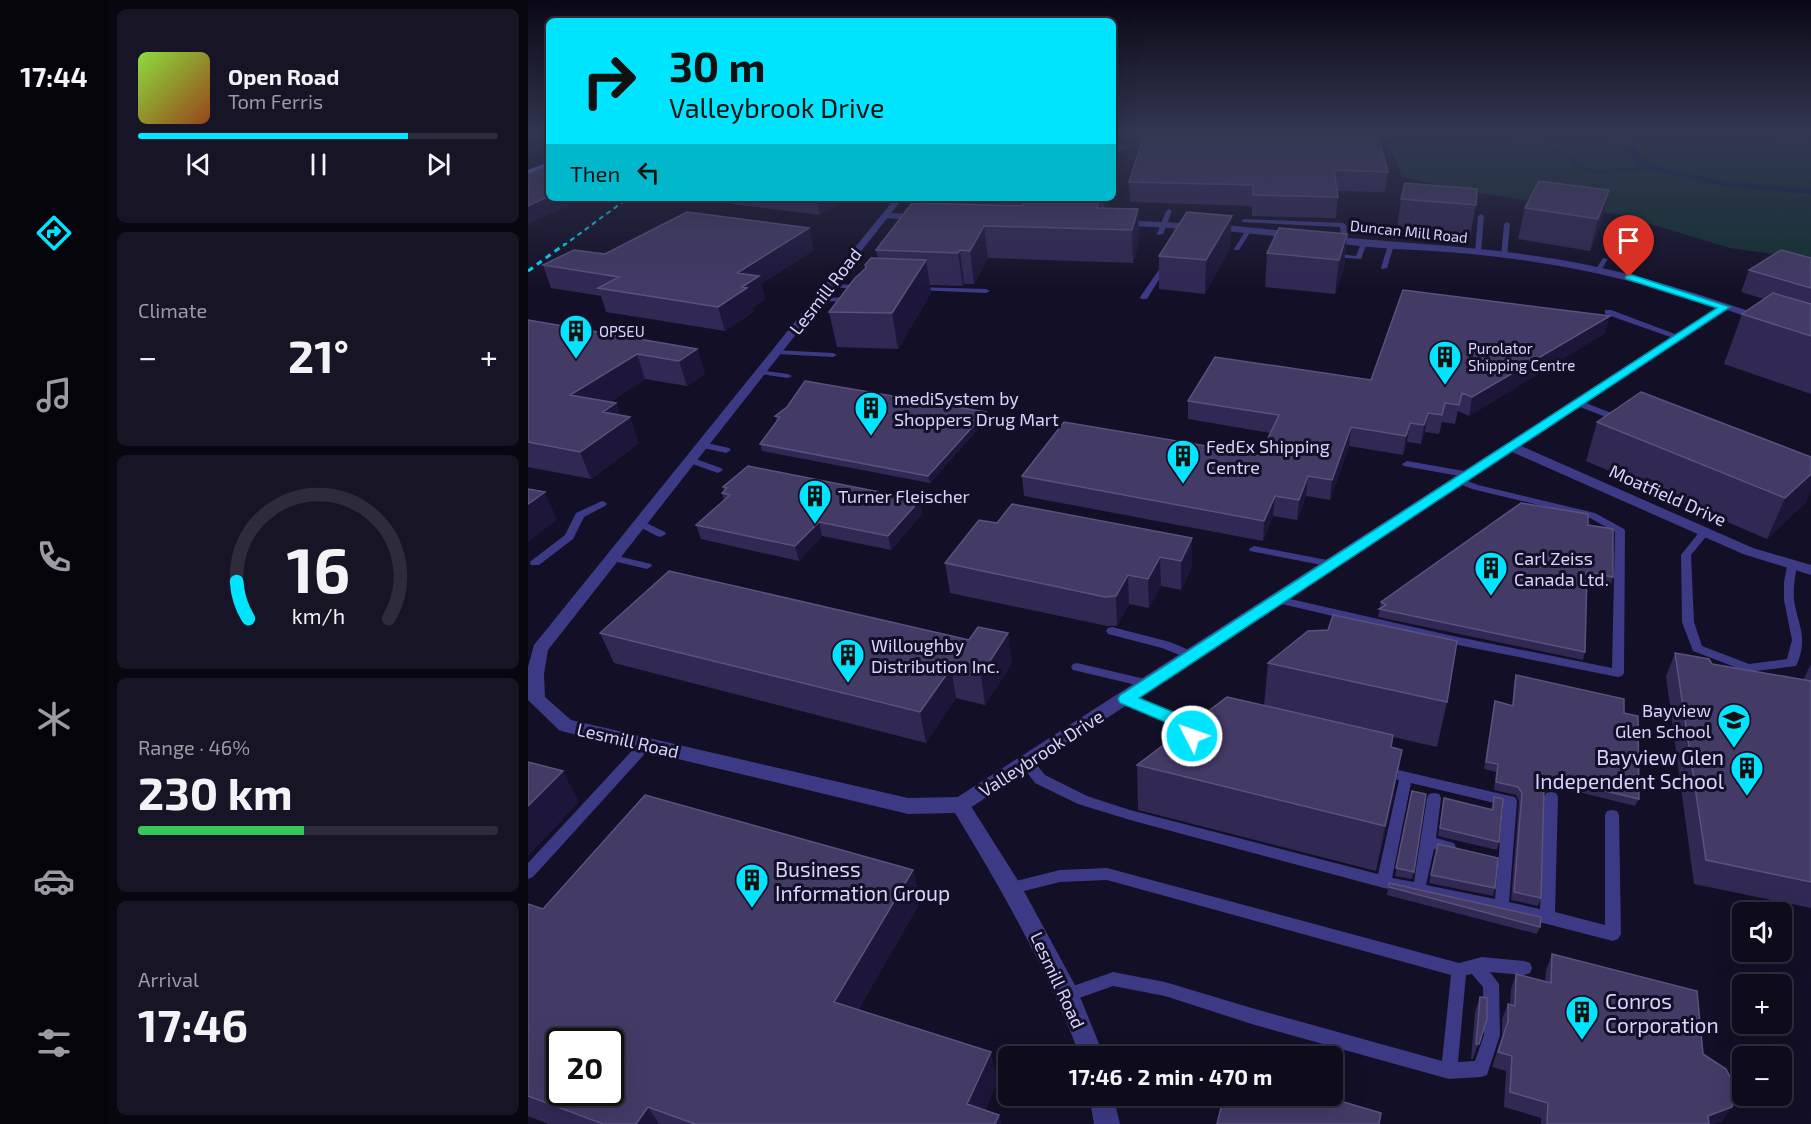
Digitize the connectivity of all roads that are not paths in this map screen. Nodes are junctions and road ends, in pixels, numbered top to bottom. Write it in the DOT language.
graph roads {
  1 [pos="897,201"];
  2 [pos="1169,211"];
  3 [pos="885,216"];
  4 [pos="1481,216"];
  5 [pos="934,217"];
  6 [pos="1110,223"];
  7 [pos="1245,224"];
  8 [pos="1165,225"];
  9 [pos="1507,225"];
  10 [pos="1160,234"];
  11 [pos="1301,236"];
  12 [pos="1312,237"];
  13 [pos="1345,240"];
  14 [pos="1364,242"];
  15 [pos="1391,245"];
  16 [pos="1237,249"];
  17 [pos="1478,253"];
  18 [pos="1326,255"];
  19 [pos="1504,256"];
  20 [pos="1169,259"];
  21 [pos="1605,259"];
  22 [pos="1384,268"];
  23 [pos="1599,269"];
  24 [pos="829,286"];
  25 [pos="869,287"];
  26 [pos="904,288"];
  27 [pos="986,291"];
  28 [pos="1144,297"];
  29 [pos="819,299"];
  30 [pos="856,300"];
  31 [pos="1725,307"];
  32 [pos="1608,312"];
  33 [pos="1778,324"];
  34 [pos="1679,337"];
  35 [pos="777,352"];
  36 [pos="834,355"];
  37 [pos="761,372"];
  38 [pos="788,376"];
  39 [pos="1578,403"];
  40 [pos="1625,421"];
  41 [pos="702,445"];
  42 [pos="1512,447"];
  43 [pos="726,450"];
  44 [pos="690,460"];
  45 [pos="1407,464"];
  46 [pos="718,470"];
  47 [pos="1465,478"];
  48 [pos="602,504"];
  49 [pos="640,524"];
  50 [pos="1704,533"];
  51 [pos="661,534"];
  52 [pos="1254,549"];
  53 [pos="613,558"];
  54 [pos="535,562"];
  55 [pos="1332,564"];
  56 [pos="647,566"];
  57 [pos="1792,566"];
  58 [pos="1811,570"];
  59 [pos="1277,600"];
  60 [pos="1112,631"];
  61 [pos="1192,656"];
  62 [pos="1077,667"];
  63 [pos="532,672"];
  64 [pos="1149,684"];
  65 [pos="532,694"];
  66 [pos="1125,699"];
  67 [pos="1189,725"];
  68 [pos="1212,730"];
  69 [pos="1201,740"];
  70 [pos="646,744"];
  71 [pos="1027,763"];
  72 [pos="1372,769"];
  73 [pos="1406,777"];
  74 [pos="1551,797"];
  75 [pos="1434,798"];
  76 [pos="960,805"];
  77 [pos="1612,815"];
  78 [pos="1428,842"];
  79 [pos="1461,849"];
  80 [pos="528,873"];
  81 [pos="1421,881"];
  82 [pos="1384,882"];
  83 [pos="1012,888"];
  84 [pos="1502,902"];
  85 [pos="1546,917"];
  86 [pos="1467,968"];
  87 [pos="1524,968"];
  88 [pos="1068,995"];
  89 [pos="1088,1046"];
  90 [pos="1449,1071"];
  91 [pos="1103,1106"];
  92 [pos="1107,1124"];
  1 -- 3 [label="street, Lesmill Road"];
  2 -- 8 [label="lane"];
  3 -- 5 [label="street"];
  3 -- 24 [label="street, Lesmill Road"];
  4 -- 17 [label="lane"];
  6 -- 8 [label="street"];
  7 -- 8 [label="street"];
  7 -- 11 [label="street"];
  7 -- 13 [label="lane"];
  7 -- 16 [label="lane"];
  8 -- 10 [label="lane"];
  9 -- 19 [label="lane"];
  12 -- 13 [label="street, Duncan Mill Road"];
  13 -- 14 [label="street, Duncan Mill Road"];
  14 -- 15 [label="street, Duncan Mill Road"];
  14 -- 18 [label="lane"];
  15 -- 17 [label="street, Duncan Mill Road"];
  15 -- 22 [label="lane"];
  17 -- 19 [label="street, Duncan Mill Road"];
  19 -- 23 [label="street, Duncan Mill Road"];
  20 -- 28 [label="lane"];
  21 -- 23 [label="lane"];
  23 -- 31 [label="street, Duncan Mill Road"];
  24 -- 25 [label="lane"];
  24 -- 29 [label="street, Lesmill Road"];
  26 -- 27 [label="lane"];
  29 -- 30 [label="lane"];
  29 -- 35 [label="street, Lesmill Road"];
  31 -- 33 [label="street, Duncan Mill Road"];
  31 -- 34 [label="street, Valleybrook Drive"];
  32 -- 34 [label="lane"];
  34 -- 39 [label="street, Valleybrook Drive"];
  35 -- 36 [label="lane"];
  35 -- 37 [label="street, Lesmill Road"];
  37 -- 38 [label="lane"];
  37 -- 41 [label="street, Lesmill Road"];
  39 -- 40 [label="lane"];
  39 -- 42 [label="street, Valleybrook Drive"];
  41 -- 43 [label="lane"];
  41 -- 44 [label="street, Lesmill Road"];
  42 -- 47 [label="street, Valleybrook Drive"];
  42 -- 50 [label="street, Moatfield Drive"];
  44 -- 46 [label="lane"];
  44 -- 49 [label="street, Lesmill Road"];
  45 -- 47 [label="lane"];
  47 -- 55 [label="street, Valleybrook Drive"];
  47 -- 59 [label="lane"];
  48 -- 54 [label="lane"];
  49 -- 51 [label="lane"];
  49 -- 53 [label="street, Lesmill Road"];
  50 -- 57 [label="street, Moatfield Drive"];
  50 -- 57 [label="lane"];
  52 -- 55 [label="lane"];
  53 -- 56 [label="lane"];
  53 -- 63 [label="street, Lesmill Road"];
  55 -- 59 [label="street, Valleybrook Drive"];
  57 -- 58 [label="street, Moatfield Drive"];
  59 -- 61 [label="street, Valleybrook Drive"];
  60 -- 61 [label="lane"];
  61 -- 64 [label="street, Valleybrook Drive"];
  62 -- 64 [label="lane"];
  63 -- 65 [label="street, Lesmill Road"];
  64 -- 66 [label="street, Valleybrook Drive"];
  65 -- 70 [label="street, Lesmill Road"];
  66 -- 67 [label="lane"];
  66 -- 71 [label="street, Valleybrook Drive"];
  67 -- 68 [label="lane"];
  67 -- 69 [label="lane"];
  70 -- 76 [label="street, Lesmill Road"];
  70 -- 80 [label="lane"];
  71 -- 76 [label="street, Valleybrook Drive"];
  71 -- 82 [label="lane"];
  72 -- 73 [label="lane"];
  73 -- 82 [label="lane"];
  73 -- 84 [label="lane"];
  74 -- 85 [label="lane"];
  75 -- 78 [label="lane"];
  76 -- 83 [label="street, Lesmill Road"];
  77 -- 85 [label="lane"];
  78 -- 79 [label="lane"];
  78 -- 81 [label="lane"];
  82 -- 85 [label="lane"];
  83 -- 86 [label="lane"];
  83 -- 88 [label="street, Lesmill Road"];
  86 -- 87 [label="lane"];
  86 -- 90 [label="lane"];
  86 -- 90 [label="lane"];
  88 -- 89 [label="street, Lesmill Road"];
  88 -- 90 [label="lane"];
  91 -- 92 [label="street"];
}
